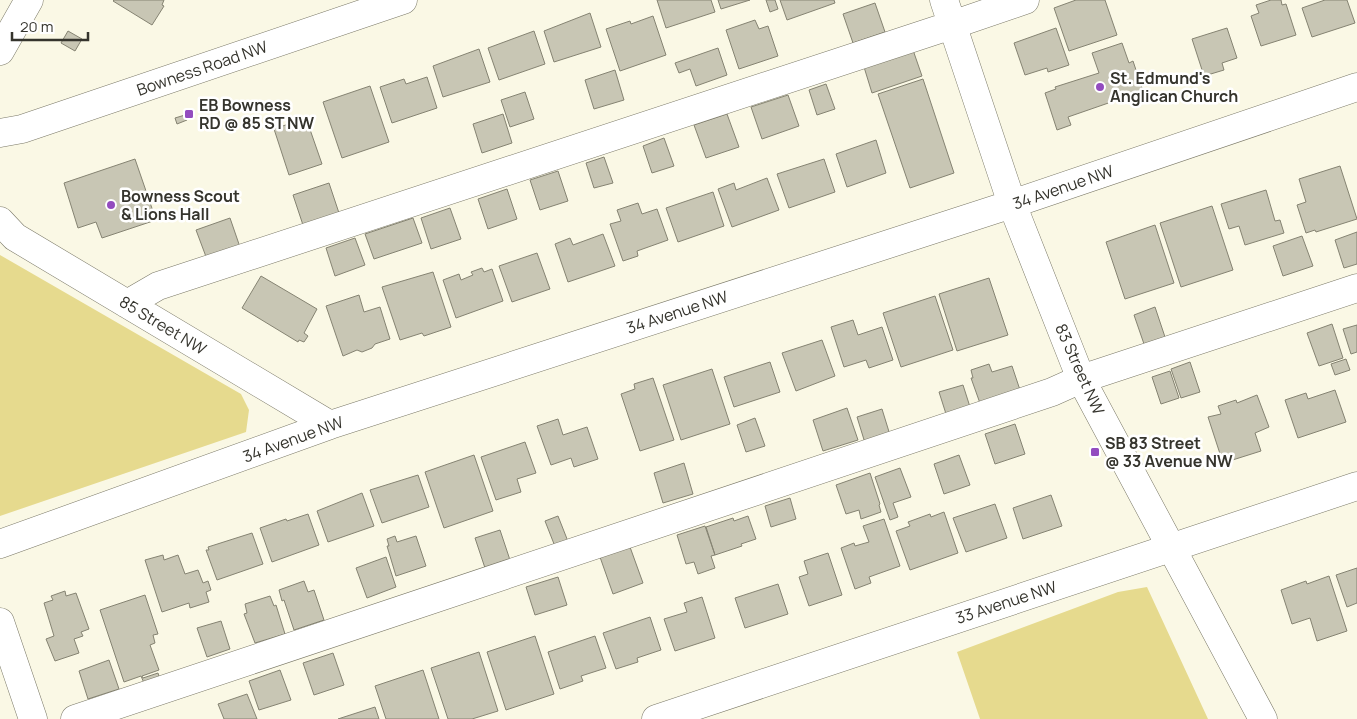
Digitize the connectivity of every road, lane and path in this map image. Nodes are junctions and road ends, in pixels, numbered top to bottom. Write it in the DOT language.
graph roads {
  1 [pos="944,0"];
  2 [pos="1025,0"];
  3 [pos="386,2"];
  4 [pos="16,7"];
  5 [pos="952,26"];
  6 [pos="0,51"];
  7 [pos="1357,87"];
  8 [pos="0,133"];
  9 [pos="1012,204"];
  10 [pos="0,221"];
  11 [pos="1357,288"];
  12 [pos="127,304"];
  13 [pos="1081,379"];
  14 [pos="330,425"];
  15 [pos="1357,486"];
  16 [pos="0,544"];
  17 [pos="1172,548"];
  18 [pos="0,622"];
  19 [pos="33,719"];
  20 [pos="75,719"];
  21 [pos="656,719"];
  22 [pos="1263,719"];
  1 -- 5 [label="street, 83 Street NW"];
  2 -- 5 [label="street"];
  3 -- 8 [label="street, Bowness Road NW"];
  4 -- 6 [label="street"];
  5 -- 9 [label="street, 83 Street NW"];
  5 -- 12 [label="street"];
  7 -- 9 [label="street, 34 Avenue NW"];
  9 -- 13 [label="street, 83 Street NW"];
  9 -- 14 [label="street, 34 Avenue NW"];
  10 -- 12 [label="street, 85 Street NW"];
  11 -- 13 [label="street"];
  12 -- 14 [label="street, 85 Street NW"];
  13 -- 17 [label="street, 83 Street NW"];
  13 -- 20 [label="street"];
  14 -- 16 [label="street, 34 Avenue NW"];
  15 -- 17 [label="street, 33 Avenue NW"];
  17 -- 21 [label="street, 33 Avenue NW"];
  17 -- 22 [label="street, 83 Street NW"];
  18 -- 19 [label="street"];
}
